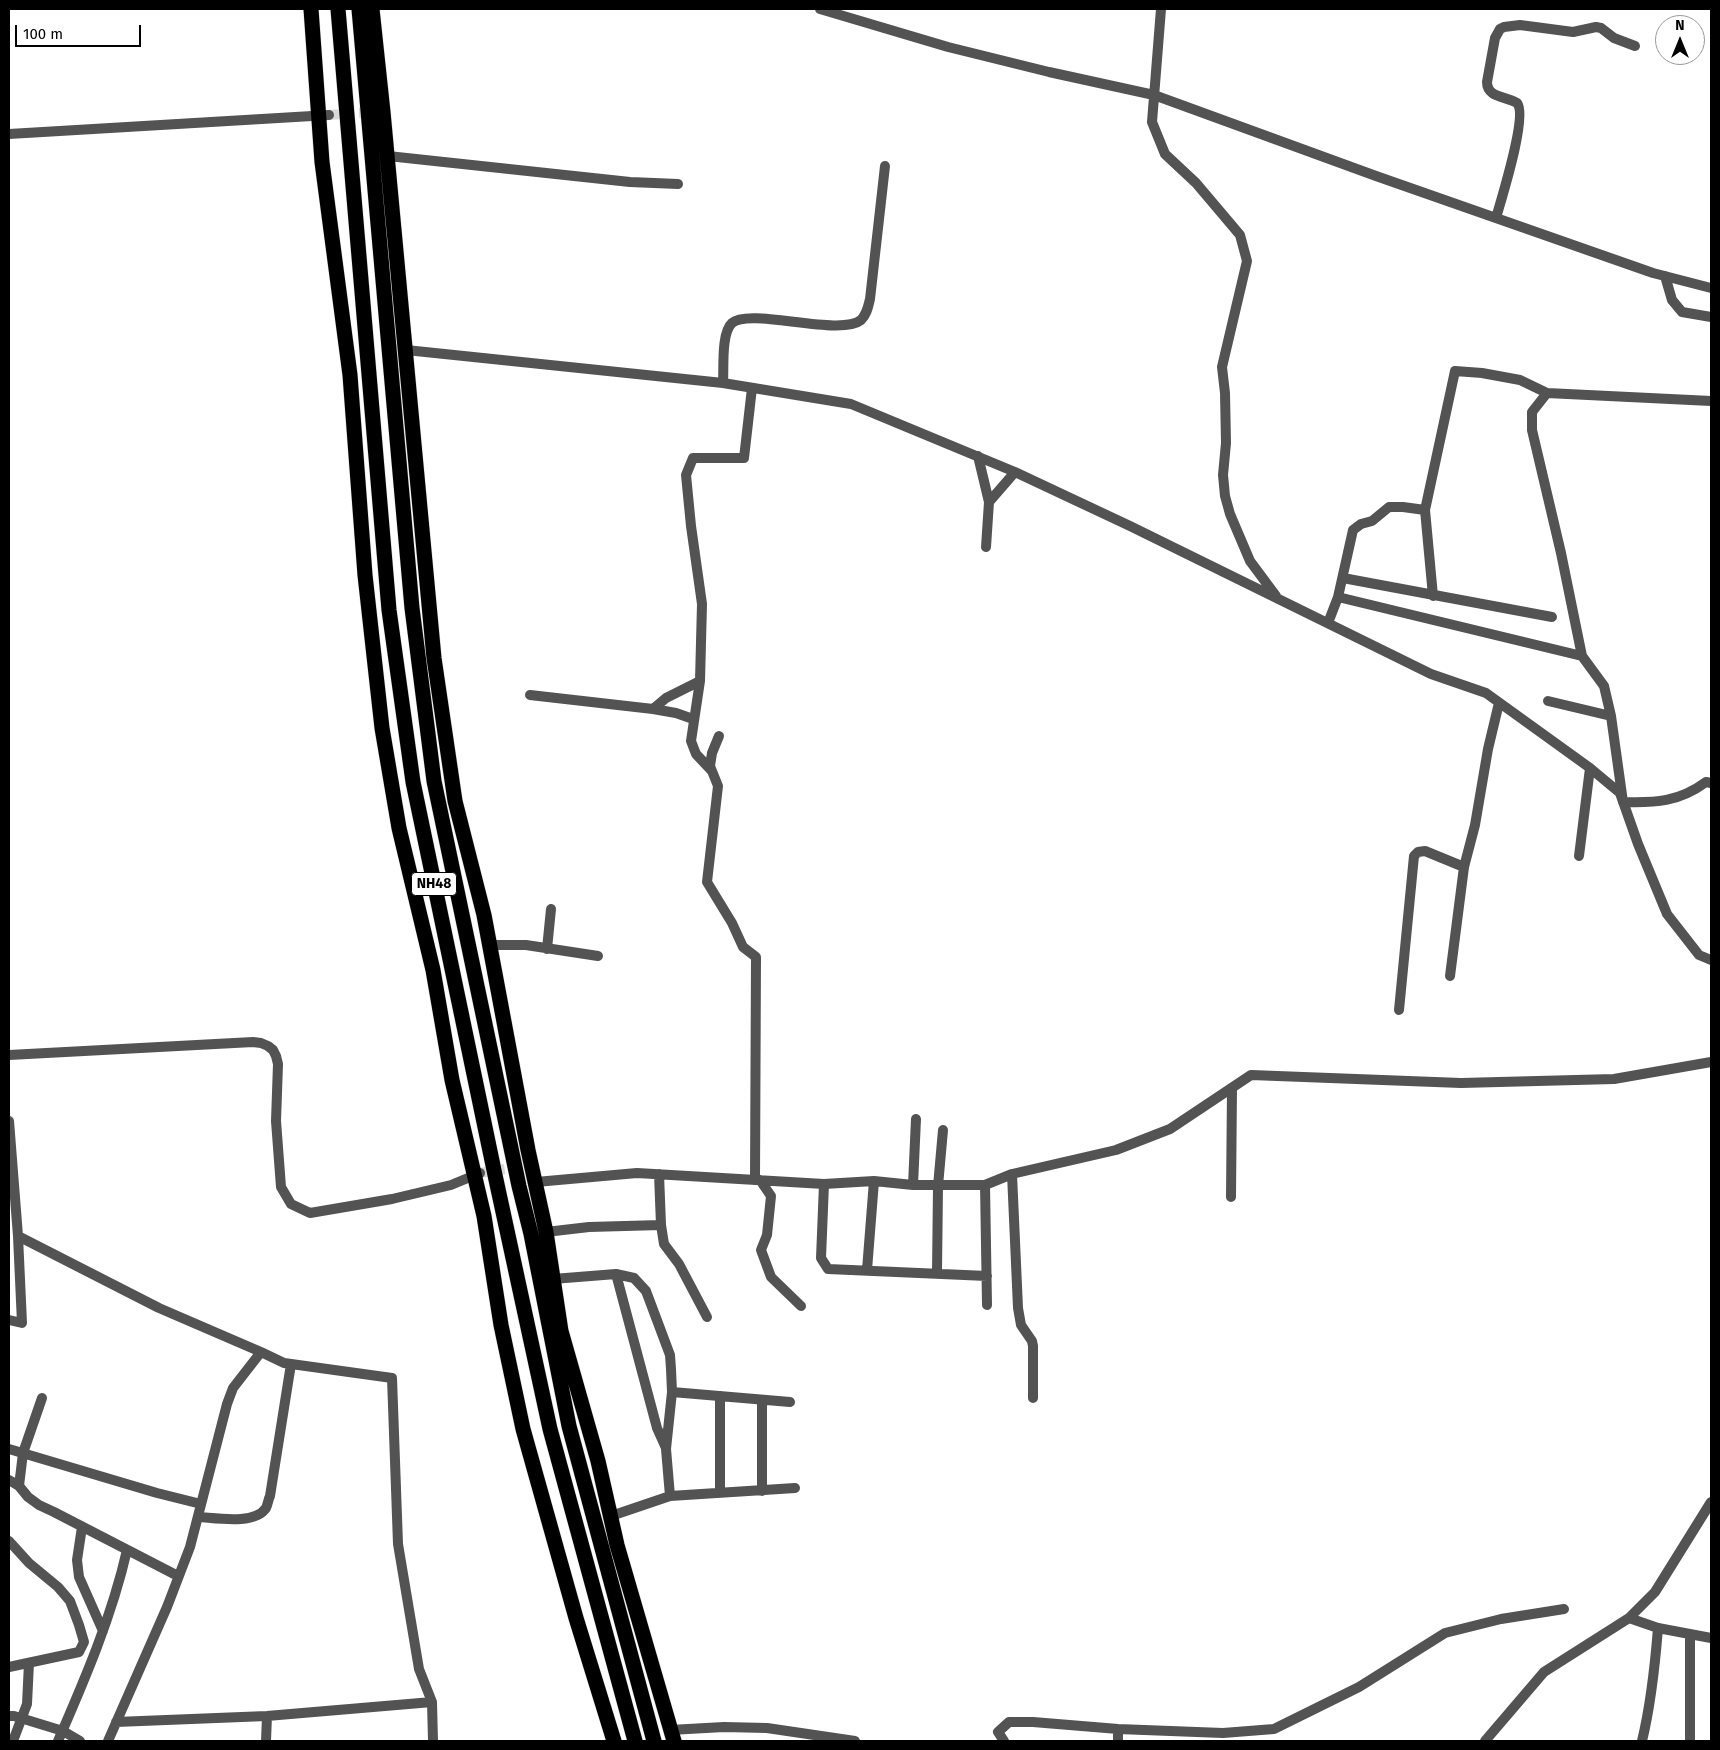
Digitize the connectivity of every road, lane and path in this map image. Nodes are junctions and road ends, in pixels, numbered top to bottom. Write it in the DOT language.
graph roads {
  1 [pos="311,9"];
  2 [pos="338,9"];
  3 [pos="359,9"];
  4 [pos="372,9"];
  5 [pos="820,9"];
  6 [pos="1161,9"];
  7 [pos="1635,46"];
  8 [pos="1154,95"];
  9 [pos="324,115"];
  10 [pos="9,134"];
  11 [pos="388,156"];
  12 [pos="885,166"];
  13 [pos="678,184"];
  14 [pos="1496,218"];
  15 [pos="1665,276"];
  16 [pos="1711,288"];
  17 [pos="1711,317"];
  18 [pos="406,350"];
  19 [pos="723,383"];
  20 [pos="752,388"];
  21 [pos="1547,393"];
  22 [pos="1711,401"];
  23 [pos="374,429"];
  24 [pos="354,430"];
  25 [pos="978,456"];
  26 [pos="1016,472"];
  27 [pos="989,502"];
  28 [pos="1425,510"];
  29 [pos="986,547"];
  30 [pos="1343,578"];
  31 [pos="1433,596"];
  32 [pos="1338,597"];
  33 [pos="1278,599"];
  34 [pos="1552,617"];
  35 [pos="1328,623"];
  36 [pos="1582,656"];
  37 [pos="700,681"];
  38 [pos="530,695"];
  39 [pos="1548,701"];
  40 [pos="1499,703"];
  41 [pos="653,710"];
  42 [pos="1611,716"];
  43 [pos="693,719"];
  44 [pos="719,736"];
  45 [pos="1590,768"];
  46 [pos="712,772"];
  47 [pos="1711,783"];
  48 [pos="1623,802"];
  49 [pos="1579,856"];
  50 [pos="1464,867"];
  51 [pos="551,909"];
  52 [pos="490,946"];
  53 [pos="546,948"];
  54 [pos="598,956"];
  55 [pos="1711,960"];
  56 [pos="1450,976"];
  57 [pos="1399,1010"];
  58 [pos="9,1056"];
  59 [pos="1711,1062"];
  60 [pos="1232,1088"];
  61 [pos="916,1119"];
  62 [pos="9,1121"];
  63 [pos="943,1130"];
  64 [pos="659,1174"];
  65 [pos="1012,1174"];
  66 [pos="477,1175"];
  67 [pos="758,1180"];
  68 [pos="874,1181"];
  69 [pos="536,1182"];
  70 [pos="824,1184"];
  71 [pos="914,1185"];
  72 [pos="985,1185"];
  73 [pos="938,1186"];
  74 [pos="1231,1197"];
  75 [pos="661,1225"];
  76 [pos="546,1232"];
  77 [pos="18,1236"];
  78 [pos="867,1270"];
  79 [pos="937,1273"];
  80 [pos="616,1274"];
  81 [pos="987,1276"];
  82 [pos="553,1278"];
  83 [pos="987,1305"];
  84 [pos="801,1306"];
  85 [pos="707,1317"];
  86 [pos="9,1320"];
  87 [pos="261,1352"];
  88 [pos="292,1364"];
  89 [pos="672,1392"];
  90 [pos="720,1396"];
  91 [pos="42,1398"];
  92 [pos="1033,1398"];
  93 [pos="762,1400"];
  94 [pos="790,1402"];
  95 [pos="9,1449"];
  96 [pos="666,1449"];
  97 [pos="23,1453"];
  98 [pos="9,1480"];
  99 [pos="19,1486"];
  100 [pos="795,1488"];
  101 [pos="762,1490"];
  102 [pos="720,1493"];
  103 [pos="670,1496"];
  104 [pos="1711,1502"];
  105 [pos="201,1504"];
  106 [pos="611,1516"];
  107 [pos="199,1517"];
  108 [pos="82,1527"];
  109 [pos="9,1541"];
  110 [pos="127,1550"];
  111 [pos="178,1576"];
  112 [pos="1564,1609"];
  113 [pos="1629,1618"];
  114 [pos="1658,1628"];
  115 [pos="103,1631"];
  116 [pos="1690,1634"];
  117 [pos="1711,1638"];
  118 [pos="28,1663"];
  119 [pos="9,1667"];
  120 [pos="432,1702"];
  121 [pos="9,1716"];
  122 [pos="267,1716"];
  123 [pos="22,1718"];
  124 [pos="116,1722"];
  125 [pos="1118,1729"];
  126 [pos="61,1736"];
  127 [pos="672,1736"];
  128 [pos="1254,1736"];
  129 [pos="12,1741"];
  130 [pos="80,1741"];
  131 [pos="108,1741"];
  132 [pos="266,1741"];
  133 [pos="433,1741"];
  134 [pos="614,1741"];
  135 [pos="635,1741"];
  136 [pos="654,1741"];
  137 [pos="855,1741"];
  138 [pos="1004,1741"];
  139 [pos="1118,1741"];
  140 [pos="1485,1741"];
  141 [pos="1642,1741"];
  142 [pos="1690,1741"];
  1 -- 9 [label="highway"];
  2 -- 23 [label="highway, NH48"];
  3 -- 136 [label="highway, NH48"];
  4 -- 11 [label="highway"];
  5 -- 8 [label="street"];
  6 -- 8 [label="street"];
  7 -- 14 [label="street"];
  8 -- 14 [label="street"];
  8 -- 33 [label="street"];
  9 -- 10 [label="street"];
  9 -- 24 [label="highway"];
  11 -- 13 [label="street"];
  11 -- 18 [label="highway"];
  12 -- 19 [label="street"];
  14 -- 15 [label="street"];
  15 -- 16 [label="street"];
  15 -- 17 [label="street"];
  18 -- 19 [label="street"];
  18 -- 52 [label="highway"];
  19 -- 20 [label="street"];
  20 -- 25 [label="street"];
  20 -- 37 [label="street"];
  21 -- 22 [label="street"];
  21 -- 28 [label="street"];
  21 -- 36 [label="street"];
  23 -- 24 [label="highway"];
  23 -- 135 [label="highway, NH48"];
  24 -- 66 [label="highway"];
  25 -- 26 [label="street"];
  25 -- 27 [label="street"];
  26 -- 27 [label="street"];
  26 -- 33 [label="street"];
  27 -- 29 [label="street"];
  28 -- 30 [label="street"];
  28 -- 31 [label="street"];
  30 -- 31 [label="street"];
  30 -- 32 [label="street"];
  31 -- 34 [label="street"];
  32 -- 35 [label="street"];
  32 -- 36 [label="street"];
  33 -- 35 [label="street"];
  35 -- 40 [label="street"];
  36 -- 42 [label="street"];
  37 -- 41 [label="street"];
  37 -- 43 [label="street"];
  38 -- 41 [label="street"];
  39 -- 42 [label="street"];
  40 -- 45 [label="street"];
  40 -- 50 [label="street"];
  41 -- 43 [label="street"];
  42 -- 48 [label="street"];
  43 -- 46 [label="street"];
  44 -- 46 [label="street"];
  45 -- 48 [label="street"];
  45 -- 49 [label="street"];
  46 -- 67 [label="street"];
  47 -- 48 [label="street"];
  48 -- 55 [label="street"];
  50 -- 56 [label="street"];
  50 -- 57 [label="street"];
  51 -- 53 [label="street"];
  52 -- 53 [label="street"];
  52 -- 69 [label="highway"];
  53 -- 54 [label="street"];
  58 -- 66 [label="street"];
  59 -- 60 [label="street"];
  60 -- 65 [label="street"];
  60 -- 74 [label="street"];
  61 -- 71 [label="street"];
  62 -- 77 [label="street"];
  63 -- 73 [label="street"];
  64 -- 67 [label="street"];
  64 -- 69 [label="street"];
  64 -- 75 [label="street"];
  65 -- 72 [label="street"];
  65 -- 92 [label="street"];
  66 -- 134 [label="highway"];
  67 -- 70 [label="street"];
  67 -- 84 [label="street"];
  68 -- 70 [label="street"];
  68 -- 71 [label="street"];
  68 -- 78 [label="street"];
  69 -- 76 [label="highway"];
  70 -- 78 [label="street"];
  71 -- 73 [label="street"];
  72 -- 73 [label="street"];
  72 -- 81 [label="street"];
  73 -- 79 [label="street"];
  75 -- 76 [label="street"];
  75 -- 85 [label="street"];
  76 -- 82 [label="highway"];
  77 -- 86 [label="street"];
  77 -- 87 [label="street"];
  78 -- 79 [label="street"];
  79 -- 81 [label="street"];
  80 -- 82 [label="street"];
  80 -- 89 [label="street"];
  80 -- 96 [label="street"];
  81 -- 83 [label="street"];
  82 -- 106 [label="highway"];
  87 -- 88 [label="street"];
  87 -- 105 [label="street"];
  88 -- 107 [label="street"];
  88 -- 120 [label="street"];
  89 -- 90 [label="street"];
  89 -- 96 [label="street"];
  90 -- 93 [label="street"];
  90 -- 102 [label="street"];
  91 -- 97 [label="street"];
  93 -- 94 [label="street"];
  93 -- 101 [label="street"];
  95 -- 97 [label="street"];
  96 -- 103 [label="street"];
  97 -- 99 [label="street"];
  97 -- 105 [label="street"];
  98 -- 99 [label="street"];
  99 -- 108 [label="street"];
  100 -- 101 [label="street"];
  101 -- 102 [label="street"];
  102 -- 103 [label="street"];
  103 -- 106 [label="street"];
  104 -- 113 [label="street"];
  105 -- 107 [label="street"];
  106 -- 127 [label="highway"];
  107 -- 111 [label="street"];
  108 -- 110 [label="street"];
  108 -- 115 [label="street"];
  109 -- 118 [label="street"];
  110 -- 111 [label="street"];
  110 -- 115 [label="street"];
  111 -- 124 [label="street"];
  112 -- 128 [label="street"];
  113 -- 114 [label="street"];
  113 -- 140 [label="street"];
  114 -- 116 [label="street"];
  114 -- 141 [label="street"];
  115 -- 126 [label="street"];
  116 -- 117 [label="street"];
  116 -- 142 [label="street"];
  118 -- 119 [label="street"];
  118 -- 123 [label="street"];
  120 -- 122 [label="street"];
  120 -- 133 [label="street"];
  121 -- 123 [label="street"];
  122 -- 124 [label="street"];
  122 -- 132 [label="street"];
  123 -- 126 [label="street"];
  123 -- 129 [label="street"];
  124 -- 131 [label="street"];
  125 -- 128 [label="street"];
  125 -- 138 [label="street"];
  125 -- 139 [label="street"];
  126 -- 130 [label="street"];
  127 -- 137 [label="street"];
}
